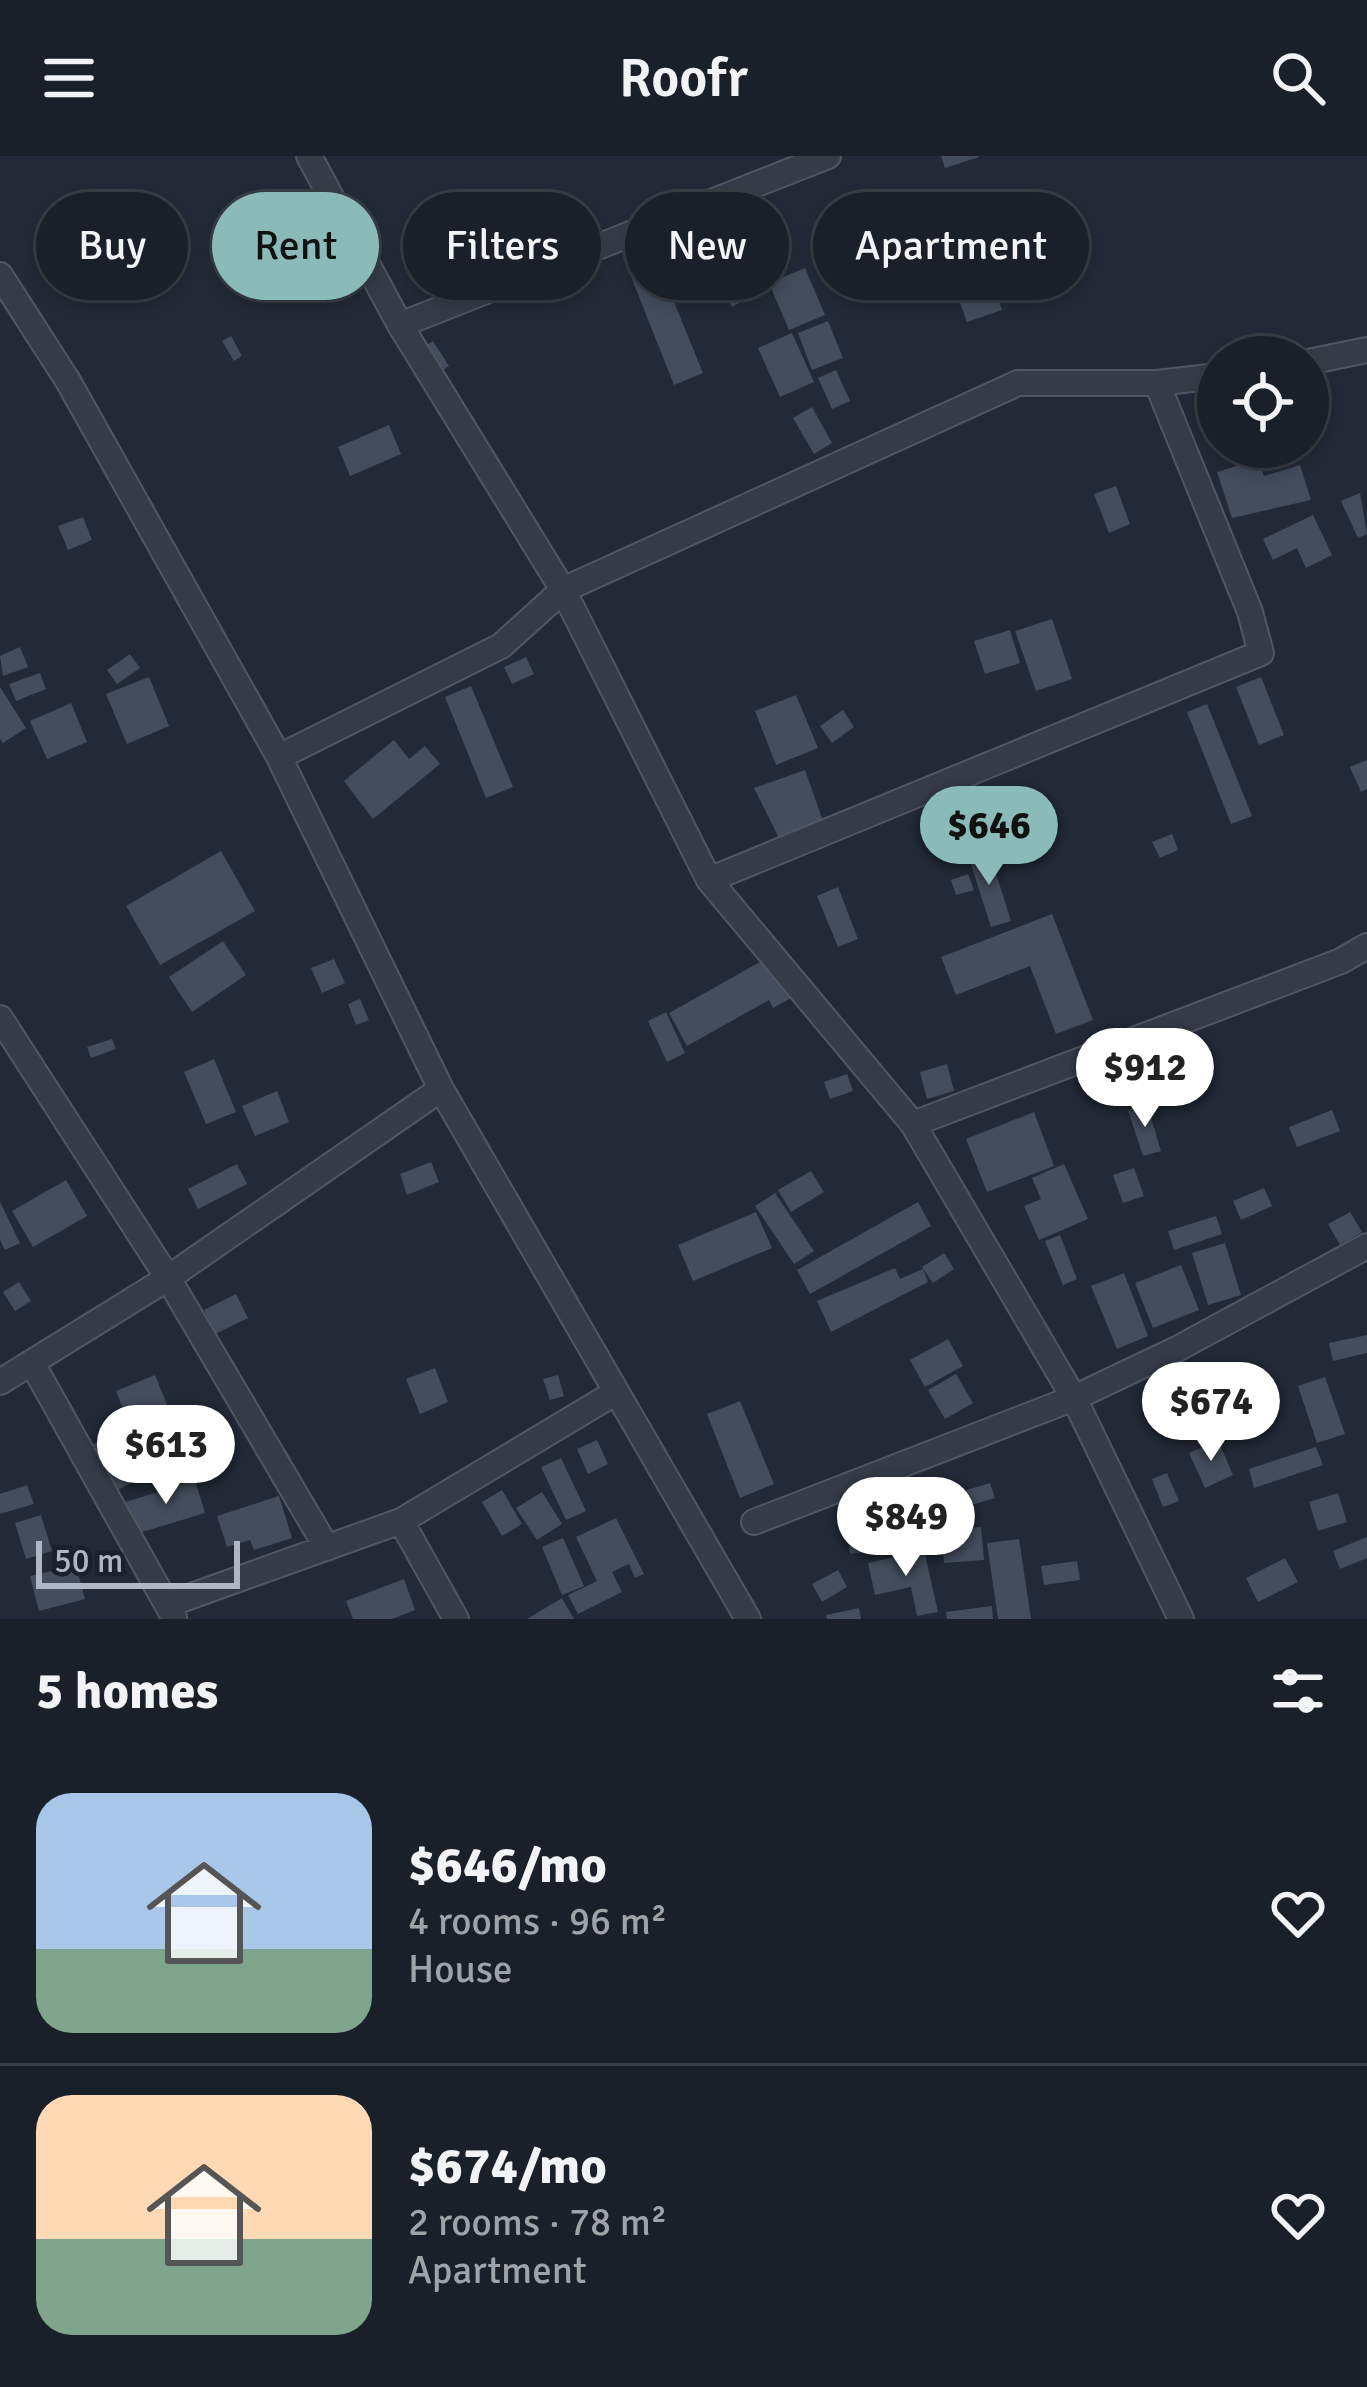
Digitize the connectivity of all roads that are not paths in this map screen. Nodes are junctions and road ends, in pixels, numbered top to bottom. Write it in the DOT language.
graph roads {
  1 [pos="309,156"];
  2 [pos="829,156"];
  3 [pos="0,275"];
  4 [pos="400,325"];
  5 [pos="1367,350"];
  6 [pos="1329,358"];
  7 [pos="1197,378"];
  8 [pos="1157,382"];
  9 [pos="562,590"];
  10 [pos="279,757"];
  11 [pos="709,880"];
  12 [pos="1367,946"];
  13 [pos="0,1018"];
  14 [pos="441,1089"];
  15 [pos="913,1124"];
  16 [pos="1367,1246"];
  17 [pos="168,1279"];
  18 [pos="32,1363"];
  19 [pos="0,1382"];
  20 [pos="613,1394"];
  21 [pos="1074,1398"];
  22 [pos="401,1521"];
  23 [pos="754,1522"];
  24 [pos="327,1548"];
  25 [pos="172,1612"];
  26 [pos="456,1619"];
  27 [pos="748,1619"];
  28 [pos="1181,1619"];
  1 -- 4 [label="street"];
  2 -- 4 [label="street"];
  3 -- 10 [label="street"];
  4 -- 9 [label="street"];
  5 -- 6 [label="street"];
  7 -- 8 [label="street"];
  8 -- 9 [label="street"];
  8 -- 11 [label="street"];
  9 -- 10 [label="street"];
  9 -- 11 [label="street"];
  10 -- 14 [label="street"];
  11 -- 15 [label="street"];
  12 -- 15 [label="street"];
  13 -- 17 [label="street"];
  14 -- 17 [label="street"];
  14 -- 20 [label="street"];
  15 -- 21 [label="street"];
  16 -- 21 [label="street"];
  17 -- 18 [label="street"];
  17 -- 24 [label="street"];
  18 -- 19 [label="street"];
  18 -- 25 [label="street"];
  20 -- 22 [label="street"];
  20 -- 27 [label="street"];
  21 -- 23 [label="street"];
  21 -- 28 [label="street"];
  22 -- 24 [label="street"];
  22 -- 26 [label="street"];
  24 -- 25 [label="street"];
}
